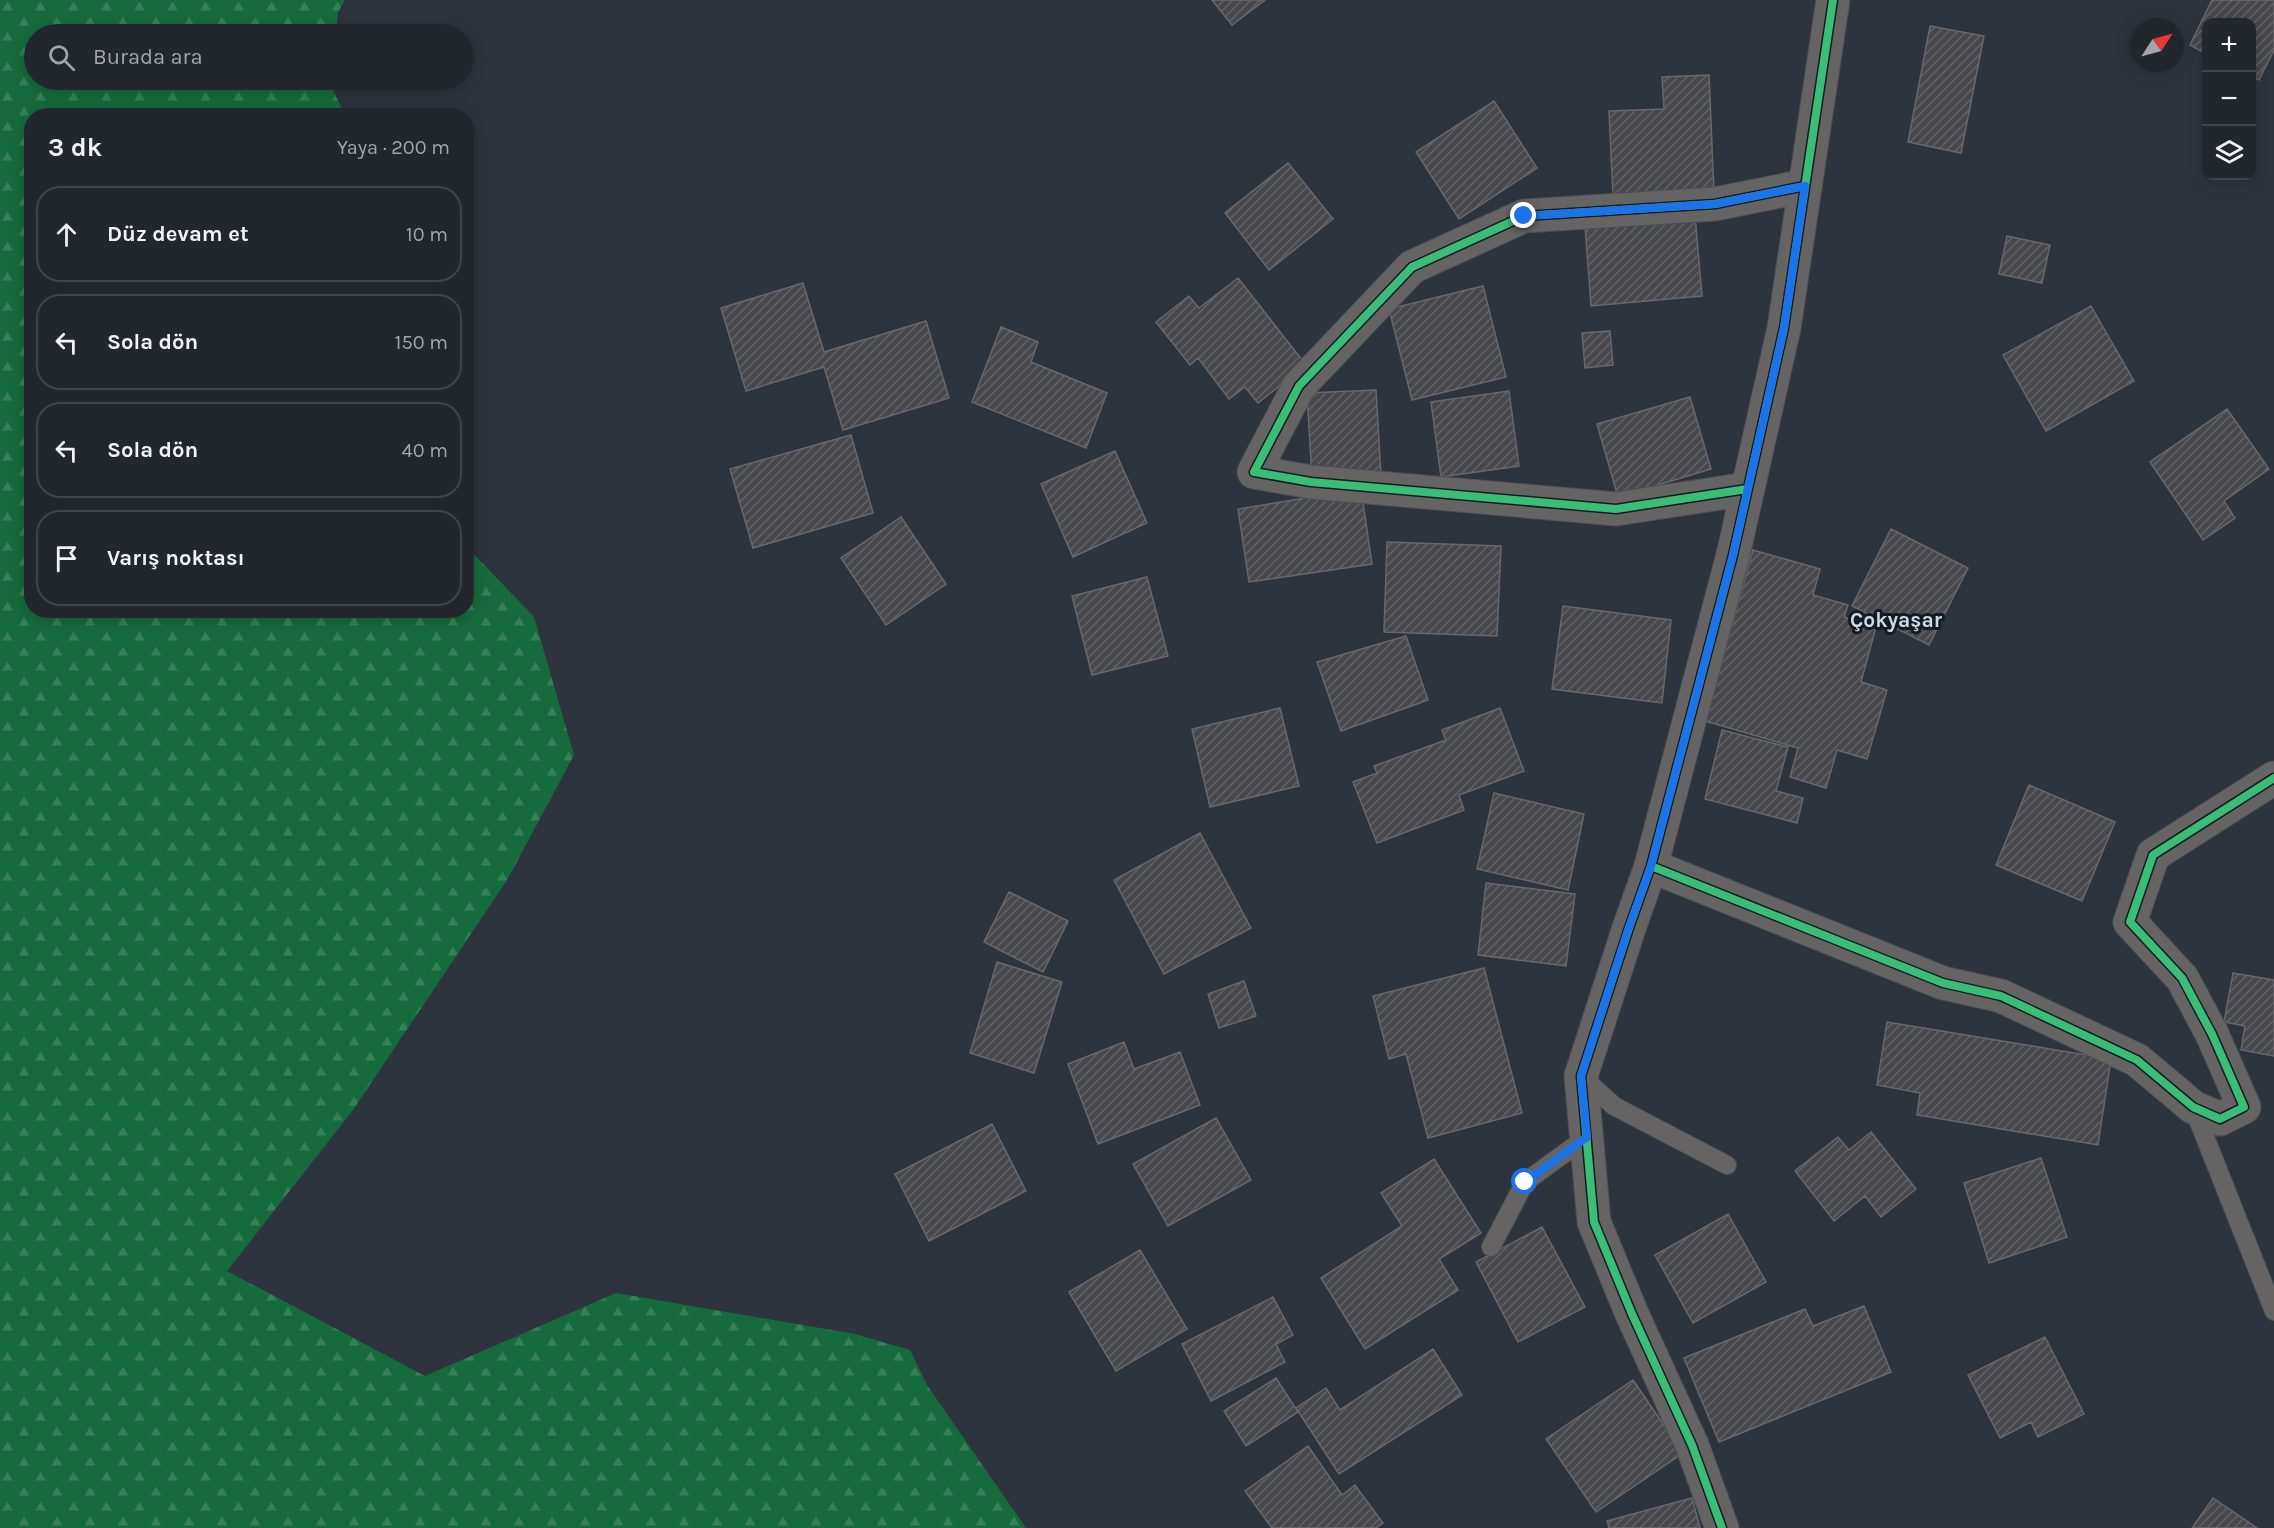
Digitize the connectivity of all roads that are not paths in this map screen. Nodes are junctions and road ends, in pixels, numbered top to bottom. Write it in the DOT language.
graph roads {
  1 [pos="1833,0"];
  2 [pos="1805,186"];
  3 [pos="1748,489"];
  4 [pos="2274,778"];
  5 [pos="1651,866"];
  6 [pos="1581,1076"];
  7 [pos="2193,1107"];
  8 [pos="1587,1137"];
  9 [pos="1727,1165"];
  10 [pos="1491,1247"];
  11 [pos="2274,1311"];
  12 [pos="1722,1528"];
  1 -- 2 [label="street"];
  2 -- 3 [label="street"];
  2 -- 3 [label="street"];
  3 -- 5 [label="street"];
  4 -- 7 [label="street"];
  5 -- 6 [label="street"];
  5 -- 7 [label="street"];
  6 -- 8 [label="street"];
  6 -- 9 [label="lane"];
  7 -- 11 [label="lane"];
  8 -- 10 [label="lane"];
  8 -- 12 [label="street"];
}
